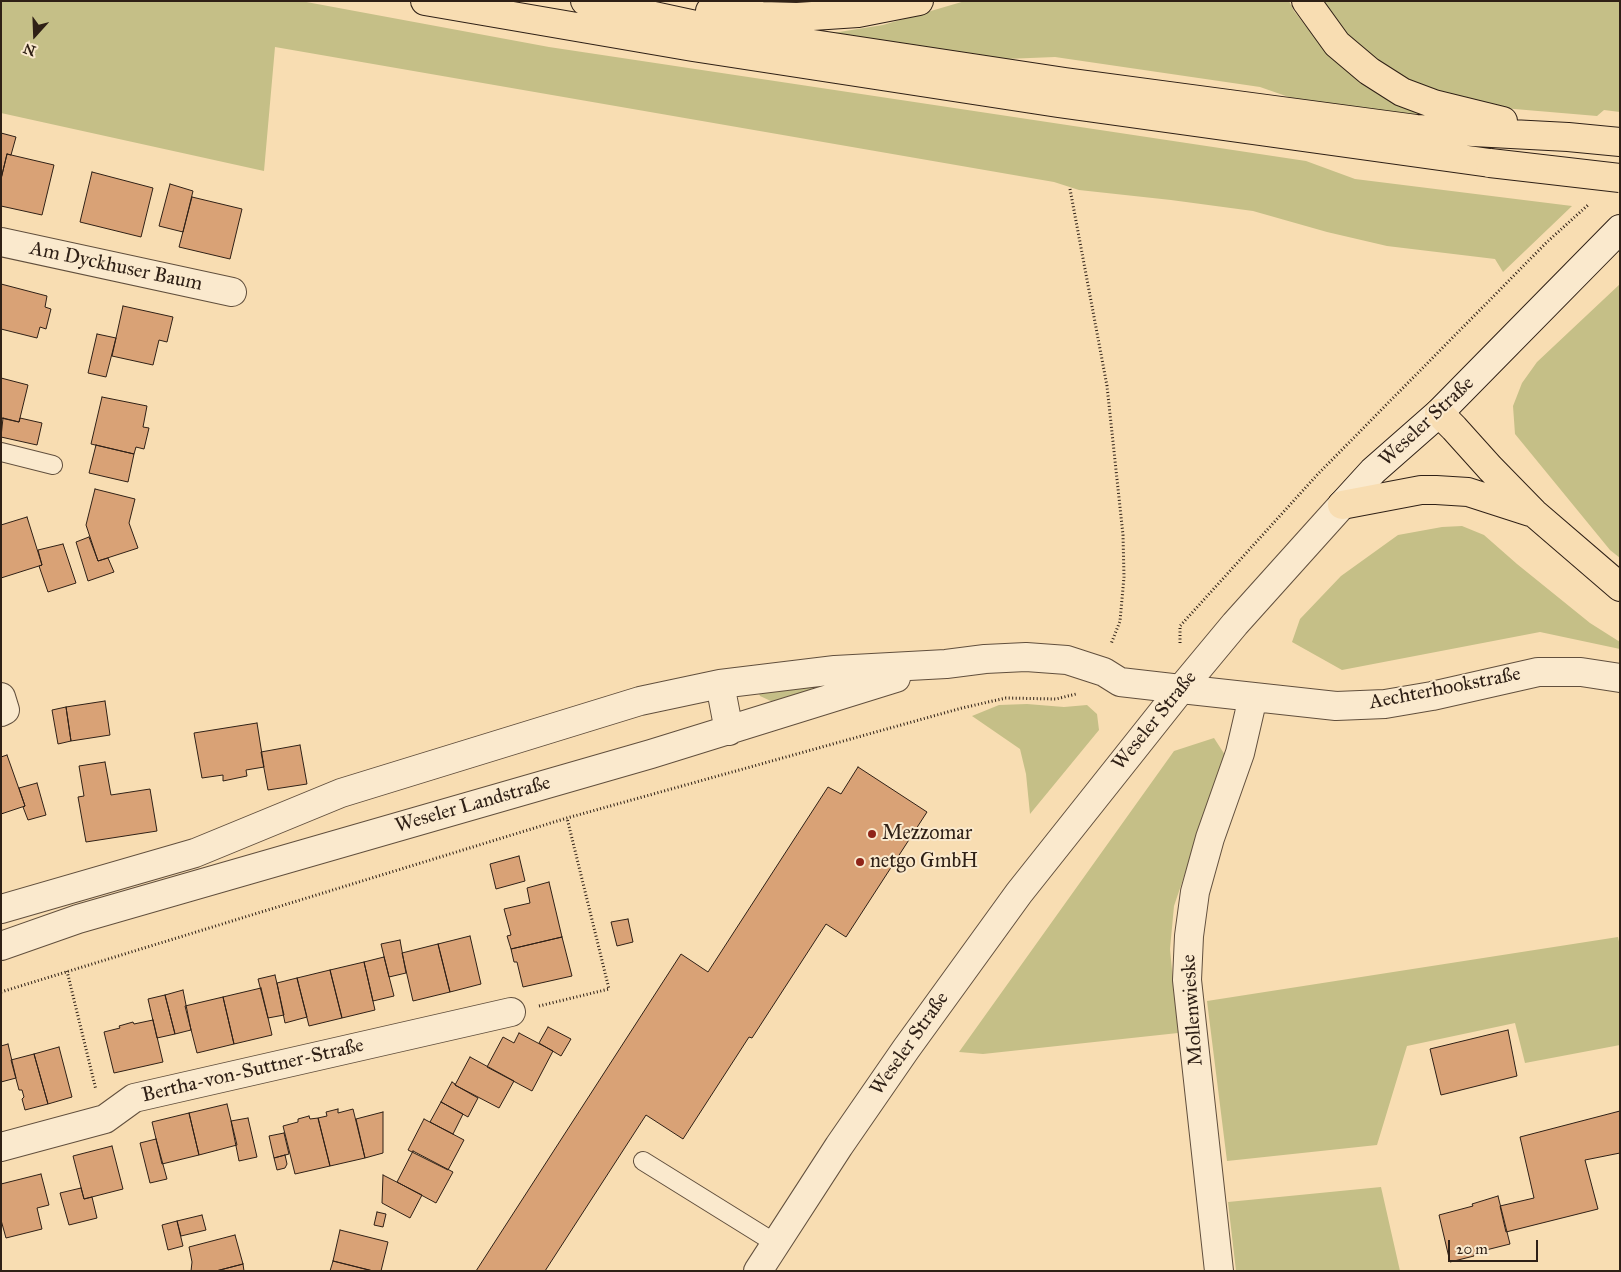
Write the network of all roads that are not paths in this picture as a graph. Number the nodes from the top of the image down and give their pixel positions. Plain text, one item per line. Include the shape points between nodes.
1 (425, 1) edge
2 (585, 1) edge
3 (631, 1) edge
4 (919, 1) edge
5 (1306, 1) edge
6 (1568, 137) junction
7 (1620, 142) edge
8 (1620, 178) edge
9 (1620, 229) edge
10 (1, 242) edge
11 (232, 292) dead end
12 (1440, 413) junction
13 (1, 452) edge
14 (53, 465) dead end
15 (1342, 505) junction
16 (1534, 513) junction
17 (1620, 587) edge
18 (946, 664) junction
19 (1620, 678) edge
20 (720, 684) junction
21 (1181, 688) junction
22 (1, 697) edge
23 (1253, 697) junction
24 (1, 712) edge
25 (729, 731) junction
26 (1, 909) edge
27 (1, 946) edge
28 (511, 1012) road end
29 (1, 1147) edge
30 (643, 1161) dead end
31 (775, 1243) junction
32 (758, 1271) edge
33 (1219, 1271) edge

1 - 8 highway, bridge via 713,50 1058,103 1490,164
2 - 6 highway via 714,29 1084,84 1416,129
3 - 4 highway via 797,17 858,13
5 - 6 highway via 1337,44 1369,71 1402,92 1434,104
6 - 7 highway
9 - 12 street, Weseler Straße
10 - 11 street, Am Dyckhuser Baum
12 - 15 street, Weseler Straße via 1373,471
12 - 16 highway
13 - 14 lane
15 - 16 highway via 1421,490 1452,490
15 - 21 street, Weseler Straße
16 - 17 highway
18 - 20 street, Weseler Landstraße via 835,670
18 - 21 street, Weseler Landstraße via 1026,657 1067,660 1098,670 1120,682
18 - 25 street, Weseler Landstraße
19 - 23 street, Aechterhookstraße via 1581,672 1538,672 1385,704 1336,706
20 - 25 street
20 - 26 street, Weseler Landstraße via 640,701 360,788 195,853
21 - 23 street, Aechterhookstraße
21 - 31 street, Weseler Straße via 1019,893 906,1049
22 - 24 street via 5,710
23 - 33 street, Mollenwieske via 1240,753 1195,892 1189,936 1187,980
25 - 27 street, Weseler Landstraße via 78,919
28 - 29 street, Bertha-von-Suttner-Straße via 134,1098 104,1119
30 - 31 lane
31 - 32 street, Weseler Straße

